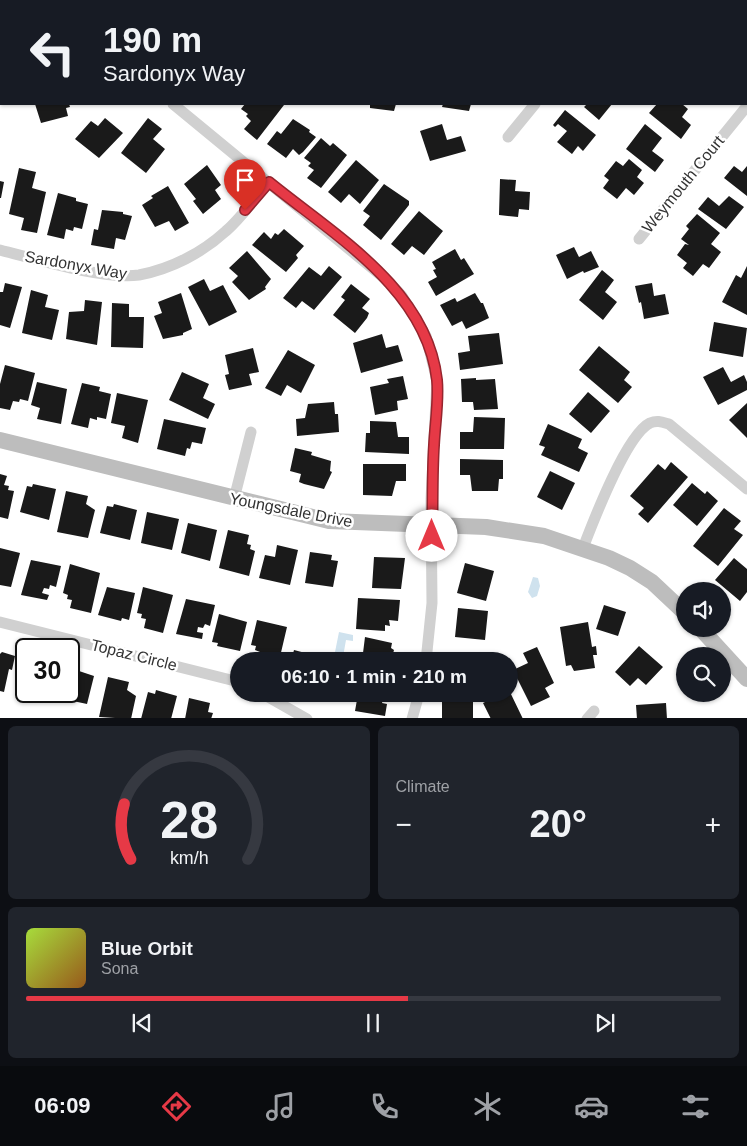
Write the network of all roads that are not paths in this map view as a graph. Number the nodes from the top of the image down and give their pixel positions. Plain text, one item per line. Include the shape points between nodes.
1 (174, 105) edge
2 (533, 105) edge
3 (747, 106) edge
4 (508, 137) dead end
5 (269, 182) junction
6 (639, 239) dead end
7 (0, 250) edge
8 (251, 432) dead end
9 (0, 440) edge
10 (747, 489) edge
11 (234, 499) junction
12 (432, 525) junction
13 (583, 548) junction
14 (676, 604) edge
15 (0, 622) edge
16 (708, 637) edge
17 (427, 652) edge
18 (747, 679) edge
19 (230, 680) edge
20 (278, 702) edge
21 (417, 702) edge
22 (307, 718) edge
23 (412, 718) edge

1 - 5 street
2 - 4 street
3 - 6 street, Weymouth Court
5 - 7 street, Sardonyx Way via 226,231 195,254 138,275 102,273
5 - 12 street via 389,282 402,296 426,336 437,381
8 - 11 street
9 - 11 street, Youngsdale Drive
10 - 13 street via 669,424 658,421 649,424 618,464
11 - 12 street, Youngsdale Drive via 329,521
12 - 13 street, Youngsdale Drive via 508,529
12 - 17 street via 432,603
13 - 14 street, Youngsdale Drive via 609,558 652,582
15 - 19 street, Topaz Circle
16 - 18 street
20 - 22 street
21 - 23 street

